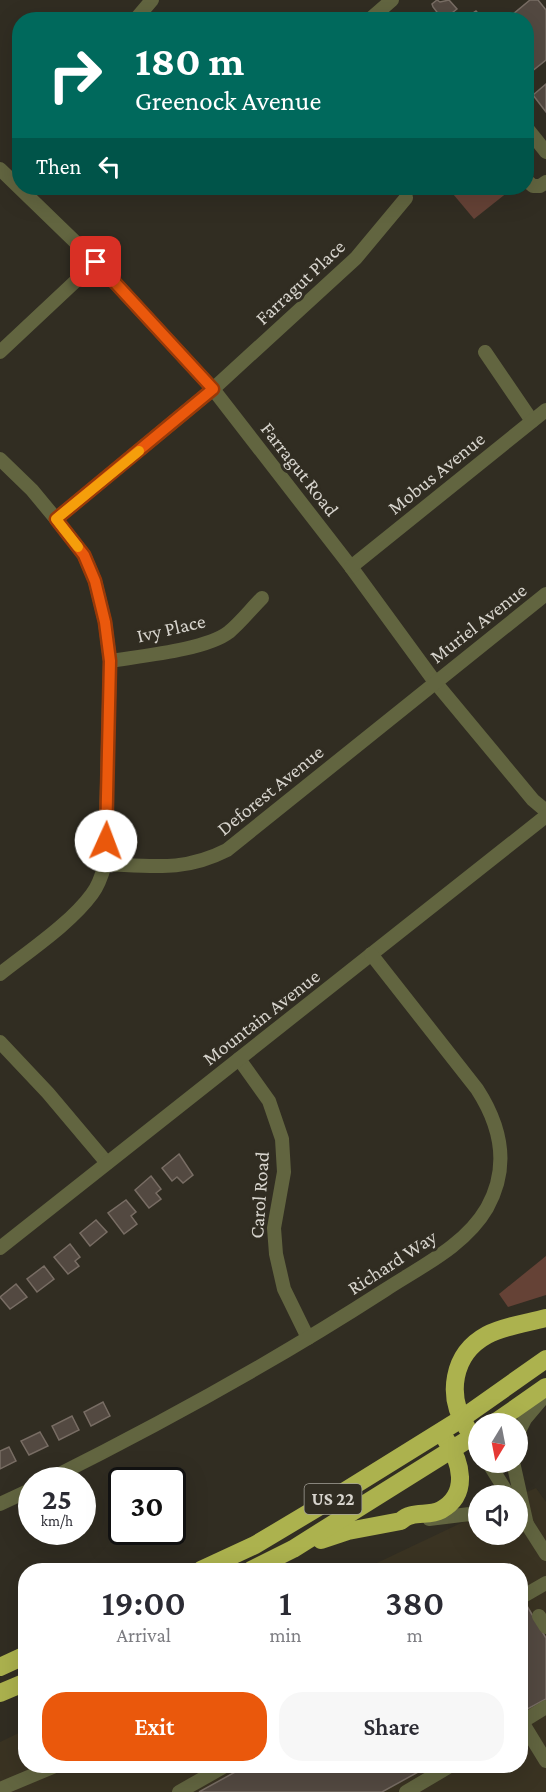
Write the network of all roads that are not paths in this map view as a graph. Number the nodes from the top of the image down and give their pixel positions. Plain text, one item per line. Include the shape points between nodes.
1 (152, 0) edge
2 (392, 0) edge
3 (142, 12) edge
4 (378, 12) edge
5 (534, 137) edge
6 (546, 152) edge
7 (34, 195) edge
8 (406, 198) dead end
9 (96, 262) junction
10 (0, 352) edge
11 (485, 352) dead end
12 (213, 389) junction
13 (546, 410) edge
14 (532, 421) junction
15 (0, 459) edge
16 (56, 519) junction
17 (351, 567) junction
18 (546, 594) edge
19 (261, 598) dead end
20 (110, 661) junction
21 (435, 682) junction
22 (546, 811) edge
23 (546, 816) edge
24 (105, 864) junction
25 (371, 954) junction
26 (0, 974) edge
27 (0, 1042) edge
28 (239, 1059) junction
29 (107, 1163) junction
30 (0, 1248) edge
31 (546, 1318) edge
32 (308, 1338) junction
33 (546, 1359) edge
34 (546, 1387) edge
35 (546, 1394) edge
36 (509, 1413) edge
37 (528, 1415) edge
38 (461, 1419) junction
39 (468, 1429) edge
40 (439, 1431) junction
41 (468, 1443) edge
42 (453, 1449) junction
43 (74, 1467) edge
44 (18, 1496) edge
45 (0, 1504) edge
46 (468, 1514) edge
47 (401, 1521) junction
48 (528, 1531) edge
49 (293, 1549) junction
50 (546, 1554) edge
51 (215, 1563) edge
52 (265, 1563) edge
53 (546, 1583) edge
54 (528, 1593) edge
55 (18, 1659) edge
56 (0, 1667) edge
57 (18, 1686) edge
58 (0, 1694) edge
59 (546, 1707) edge
60 (528, 1718) edge
61 (528, 1733) edge
62 (546, 1761) edge
63 (38, 1773) edge
64 (212, 1773) edge
65 (438, 1773) edge
66 (0, 1789) edge
67 (179, 1792) edge
68 (406, 1792) edge

1 - 3 street
2 - 4 street
5 - 6 street
7 - 9 street, Farragut Road
8 - 12 street, Farragut Place via 356,258
9 - 10 street
9 - 12 street, Farragut Road
11 - 14 street
12 - 16 street, Farragut Place
12 - 17 street, Farragut Road
13 - 14 street, Mobus Avenue
14 - 17 street, Mobus Avenue
15 - 16 street
16 - 20 street via 84,555 95,581
17 - 21 street, Farragut Road
18 - 21 street, Muriel Avenue
19 - 20 street, Ivy Place via 228,633 215,639
20 - 24 street
21 - 22 street, Farragut Road
21 - 24 street, Deforest Avenue via 227,850 184,865
23 - 25 street, Mountain Avenue
24 - 26 street via 101,880 78,911
25 - 28 street, Mountain Avenue
25 - 32 street, Richard Way via 489,1107 501,1147 500,1169 488,1207 466,1235
27 - 29 street
28 - 29 street, Mountain Avenue
28 - 32 street, Carol Road via 269,1101 279,1129 284,1172 274,1228 276,1254 284,1289
29 - 30 street, Mountain Avenue
31 - 38 highway via 489,1334 472,1345 461,1359 454,1382
32 - 43 street, Richard Way via 182,1412
33 - 38 highway, US 22
34 - 36 highway
35 - 37 street
38 - 39 highway
38 - 40 highway, US 22
40 - 42 highway
40 - 51 highway, US 22 via 263,1540
41 - 42 highway, US 22
42 - 47 highway via 460,1479 450,1502 440,1511 407,1515
42 - 49 highway, US 22
44 - 45 street
46 - 47 street
47 - 49 highway via 348,1531
48 - 50 street
49 - 52 highway, US 22
53 - 54 street
55 - 56 highway
57 - 58 highway
59 - 60 street
61 - 62 street
63 - 66 street
64 - 67 street
65 - 68 street

